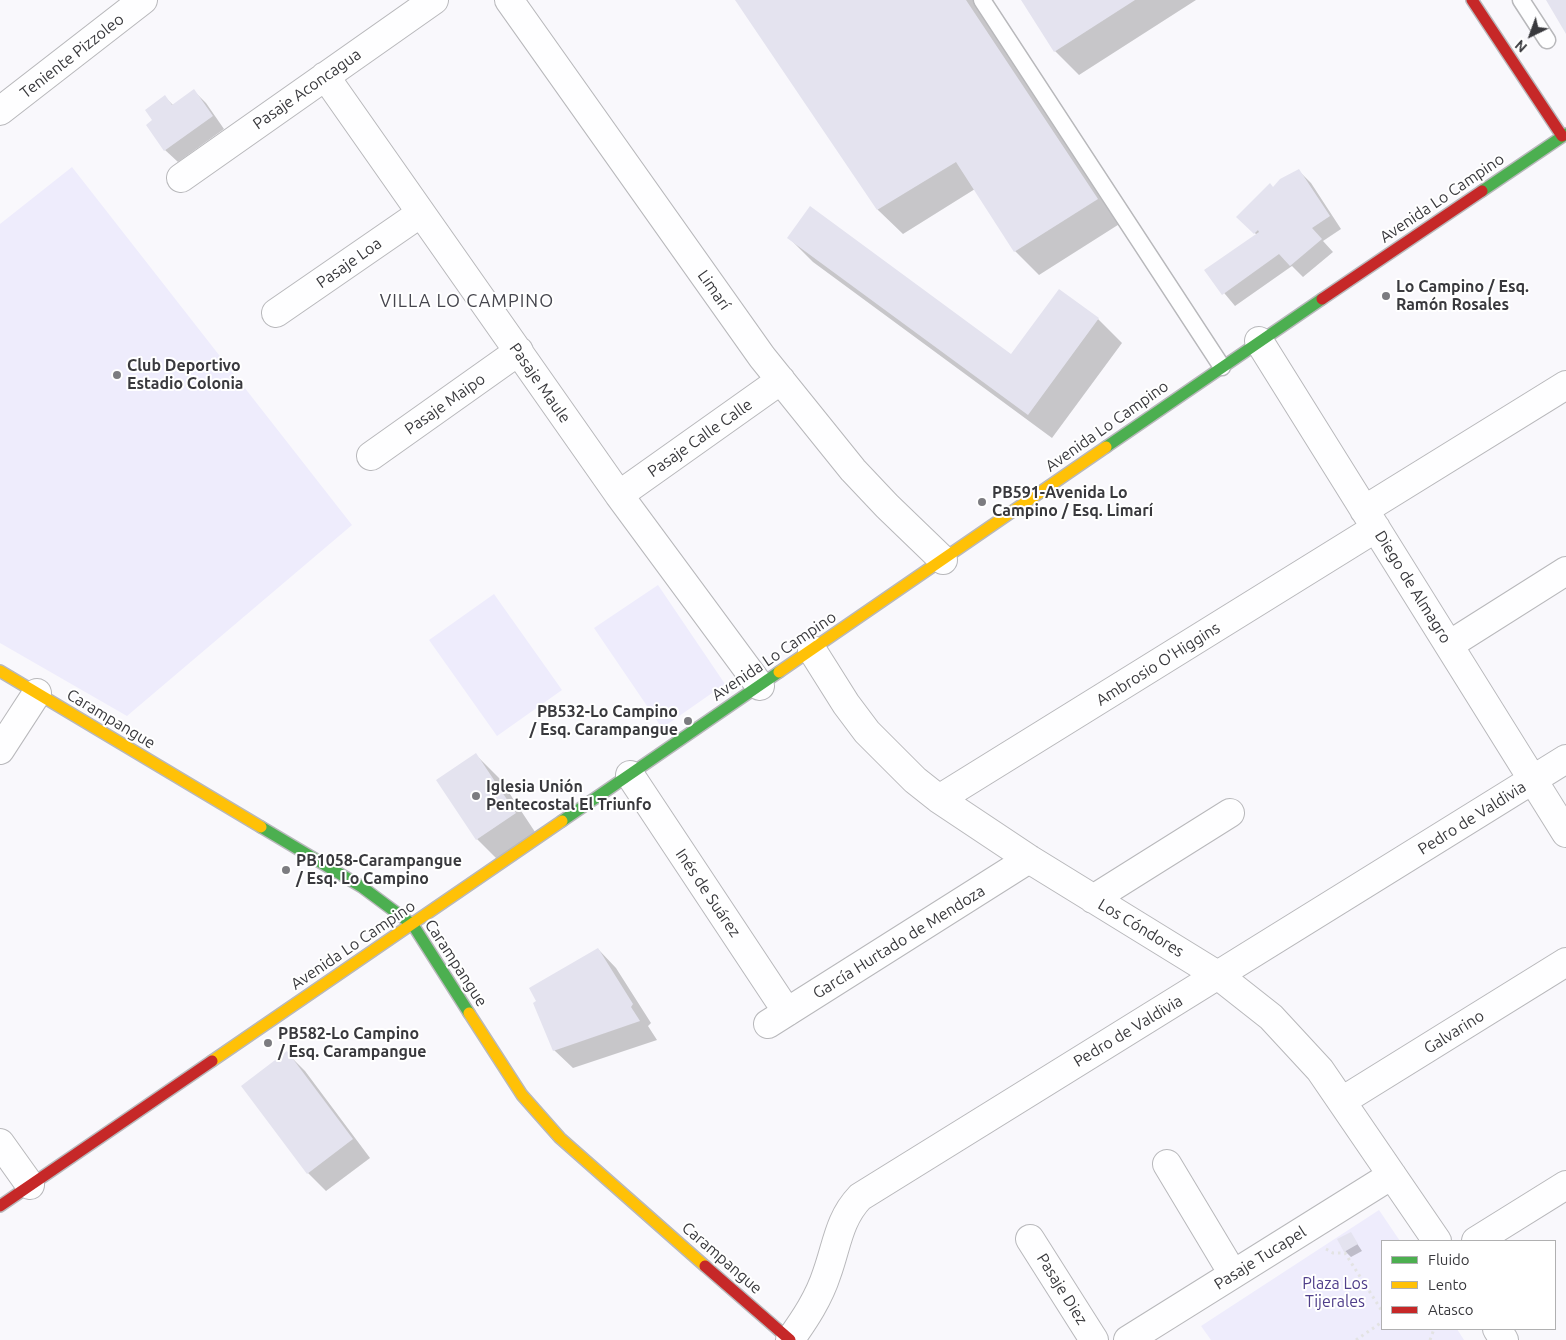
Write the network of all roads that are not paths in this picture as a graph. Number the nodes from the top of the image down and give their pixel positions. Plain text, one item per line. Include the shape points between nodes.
1 (143, 0) edge
2 (434, 0) edge
3 (509, 0) edge
4 (982, 0) edge
5 (1472, 0) edge
6 (1521, 0) edge
7 (1547, 40) dead end
8 (326, 76) junction
9 (3, 104) edge
10 (1564, 135) edge
11 (181, 178) dead end
12 (421, 212) junction
13 (276, 314) dead end
14 (1259, 341) junction
15 (518, 351) junction
16 (1222, 367) junction
17 (781, 380) junction
18 (1566, 385) edge
19 (371, 456) dead end
20 (619, 495) junction
21 (1370, 519) junction
22 (943, 560) junction
23 (1566, 571) edge
24 (1449, 645) junction
25 (812, 650) junction
26 (0, 671) edge
27 (760, 686) junction
28 (37, 693) junction
29 (0, 750) edge
30 (1566, 759) edge
31 (630, 774) junction
32 (1533, 780) junction
33 (940, 799) junction
34 (1230, 814) dead end
35 (1566, 833) edge
36 (1029, 859) junction
37 (1093, 898) junction
38 (412, 925) junction
39 (1566, 962) edge
40 (1219, 976) junction
41 (778, 1018) joint
42 (1342, 1101) junction
43 (0, 1143) edge
44 (1166, 1164) dead end
45 (1392, 1175) junction
46 (1566, 1185) edge
47 (30, 1186) junction
48 (0, 1206) edge
49 (1030, 1239) dead end
50 (1436, 1240) edge
51 (1478, 1240) edge
52 (1233, 1274) junction
53 (790, 1340) edge
54 (1094, 1340) edge
55 (1128, 1340) edge

1 - 9 street, Teniente Pizzoleo
2 - 8 street, Pasaje Aconcagua
3 - 17 street, Limarí
4 - 16 lane
5 - 10 main road
6 - 7 lane
8 - 11 street, Pasaje Aconcagua
8 - 12 street, Pasaje Maule
10 - 14 main road, Avenida Lo Campino
12 - 13 street, Pasaje Loa
12 - 15 street, Pasaje Maule
14 - 16 main road, Avenida Lo Campino
14 - 21 street, Diego de Almagro
15 - 19 street, Pasaje Maipo
15 - 20 street, Pasaje Maule
16 - 22 main road, Avenida Lo Campino
17 - 20 street, Pasaje Calle Calle
17 - 22 street, Limarí via 853,470
18 - 21 street, Ambrosio O'Higgins
20 - 27 street, Pasaje Maule
21 - 24 street, Diego de Almagro
21 - 33 street, Ambrosio O'Higgins
22 - 25 main road, Avenida Lo Campino
23 - 24 street
24 - 32 street, Diego de Almagro
25 - 27 main road, Avenida Lo Campino
25 - 33 street, Los Cóndores via 868,732 892,758
26 - 28 main road, Carampangue
27 - 31 main road, Avenida Lo Campino
28 - 29 street
28 - 38 main road, Carampangue via 388,904
30 - 32 street, Pedro de Valdivia
31 - 38 main road, Avenida Lo Campino
31 - 41 street, Inés de Suárez
32 - 35 street, Diego de Almagro
32 - 40 street, Pedro de Valdivia
33 - 36 street, Los Cóndores
34 - 37 street
36 - 37 street, Los Cóndores
36 - 41 street, García Hurtado de Mendoza
37 - 40 street, Los Cóndores
38 - 47 main road, Avenida Lo Campino
38 - 53 main road, Carampangue via 507,1073 539,1116
39 - 42 street, Galvarino
40 - 42 street, Los Cóndores via 1246,996 1294,1041
40 - 53 street, Pedro de Valdivia via 860,1197 844,1218 828,1272 814,1304
42 - 45 street, Los Cóndores
43 - 47 street
44 - 52 street
45 - 50 street, Los Cóndores
45 - 52 street, Pasaje Tucapel
46 - 51 street
47 - 48 main road, Avenida Lo Campino
49 - 54 street, Pasaje Diez
52 - 55 street, Pasaje Tucapel

